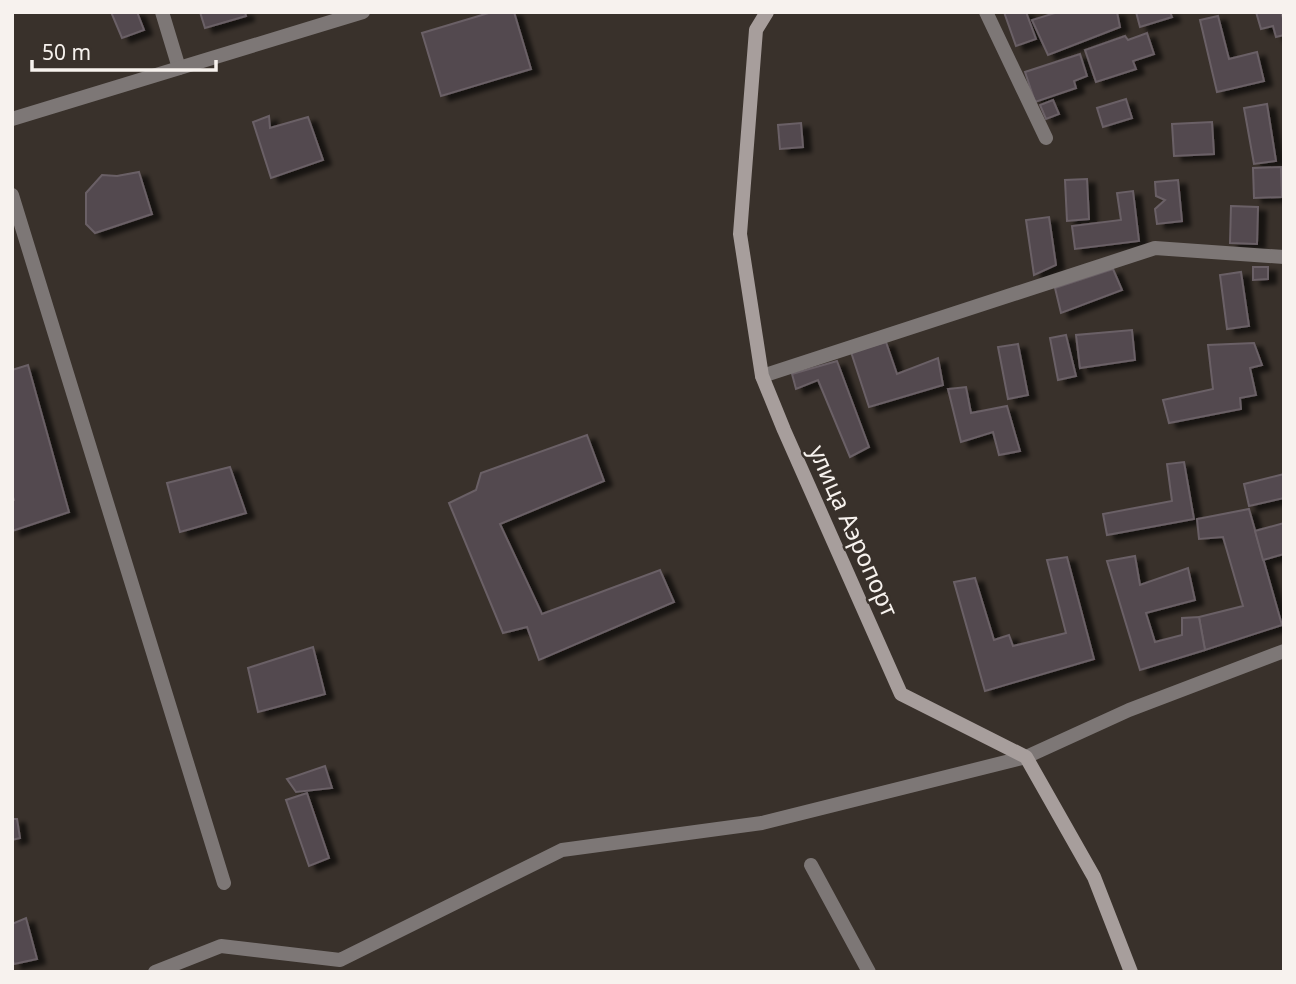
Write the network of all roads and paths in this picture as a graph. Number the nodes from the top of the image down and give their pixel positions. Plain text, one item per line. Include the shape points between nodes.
1 (162, 12) edge
2 (363, 12) edge
3 (766, 12) edge
4 (986, 12) edge
5 (179, 68) junction
6 (12, 119) edge
7 (1046, 138) dead end
8 (12, 195) edge
9 (1284, 257) edge
10 (762, 376) junction
11 (1284, 651) edge
12 (1026, 757) junction
13 (811, 864) dead end
14 (224, 883) dead end
15 (155, 972) edge
16 (869, 972) edge
17 (1131, 972) edge

1 - 5 street
2 - 5 street
3 - 10 main road, улица Аэропорт via 756,30 740,234
4 - 7 street
5 - 6 street
8 - 14 street
9 - 10 street via 1155,248
10 - 12 main road, улица Аэропорт via 901,694
11 - 12 street via 1129,710
12 - 15 street via 762,823 562,850 340,960 221,946
12 - 17 main road via 1094,877
13 - 16 street

